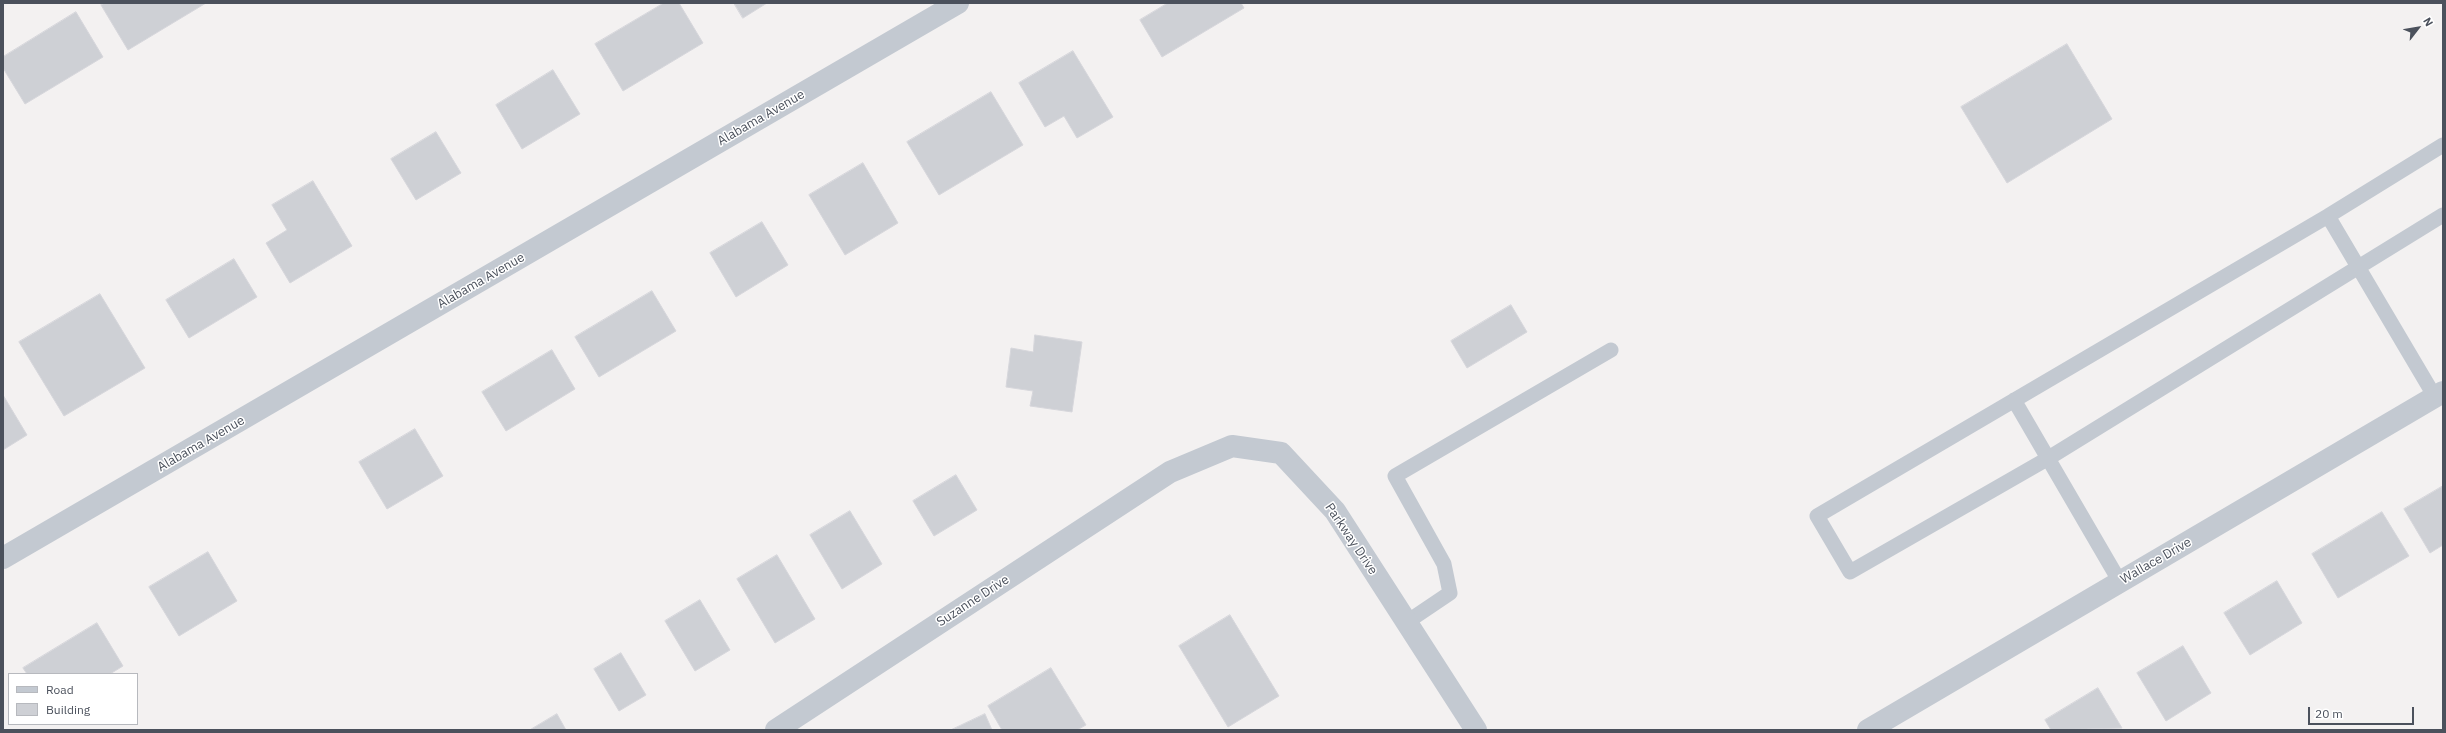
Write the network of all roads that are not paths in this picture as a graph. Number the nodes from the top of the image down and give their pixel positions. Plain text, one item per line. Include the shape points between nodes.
1 (958, 3) edge
2 (2443, 145) edge
3 (2443, 215) edge
4 (2328, 216) junction
5 (2358, 266) junction
6 (1611, 350) dead end
7 (2439, 394) edge
8 (2014, 400) junction
9 (2048, 459) junction
10 (1170, 472) joint
11 (3, 558) edge
12 (2120, 582) junction
13 (1407, 622) junction
14 (787, 727) edge
15 (1476, 730) edge
16 (1868, 730) edge

1 - 11 street, Alabama Avenue
2 - 4 lane
3 - 5 lane
4 - 5 lane
4 - 8 lane
5 - 7 lane
5 - 9 lane
6 - 13 lane via 1395,476 1444,564 1450,593
7 - 12 street, Wallace Drive
8 - 9 lane
8 - 9 lane via 1817,516 1850,572
9 - 12 lane
10 - 13 street, Parkway Drive via 1232,446 1281,453 1335,511
10 - 14 street, Suzanne Drive
12 - 16 street, Wallace Drive
13 - 15 street, Parkway Drive

